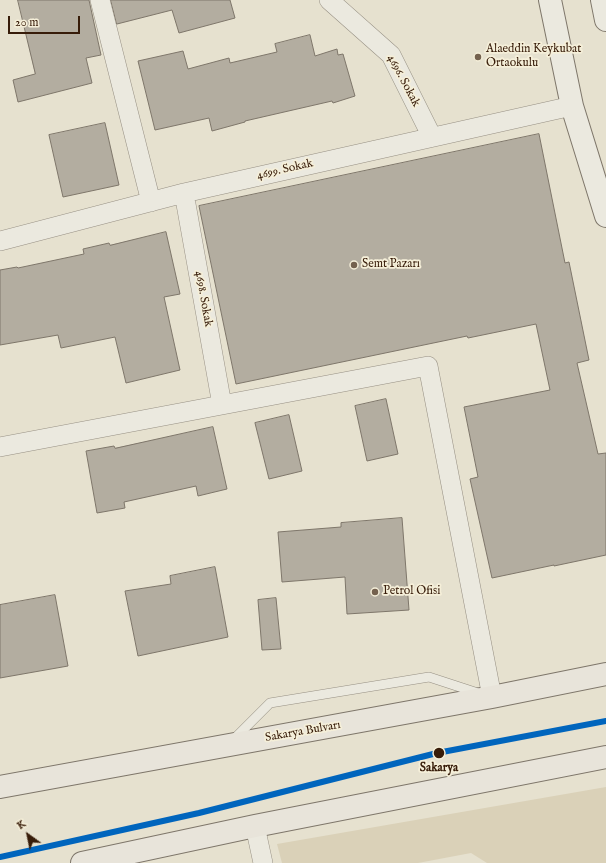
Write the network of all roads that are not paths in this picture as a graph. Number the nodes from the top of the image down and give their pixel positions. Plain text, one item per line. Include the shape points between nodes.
1 (100, 0) edge
2 (330, 0) edge
3 (550, 0) edge
4 (602, 0) edge
5 (606, 20) edge
6 (572, 106) junction
7 (432, 137) junction
8 (184, 193) junction
9 (151, 202) junction
10 (606, 216) edge
11 (0, 241) edge
12 (222, 405) junction
13 (0, 447) edge
14 (606, 674) edge
15 (492, 697) junction
16 (228, 745) junction
17 (606, 757) edge
18 (0, 787) edge
19 (255, 826) junction
20 (82, 863) edge
21 (263, 863) edge

1 - 9 street
2 - 7 street, 4696. Sokak via 391,55
3 - 6 street
4 - 5 street
6 - 7 street, 4699. Sokak
6 - 10 street
7 - 8 street, 4699. Sokak
8 - 9 street, 4699. Sokak
8 - 12 street, 4698. Sokak
9 - 11 street, 4699. Sokak
12 - 13 street
12 - 15 street via 428,366
14 - 15 main road, Sakarya Bulvarı
15 - 16 main road, Sakarya Bulvarı
15 - 16 lane via 429,677 270,703
16 - 18 main road, Sakarya Bulvarı
17 - 19 main road
19 - 20 main road
19 - 21 street

